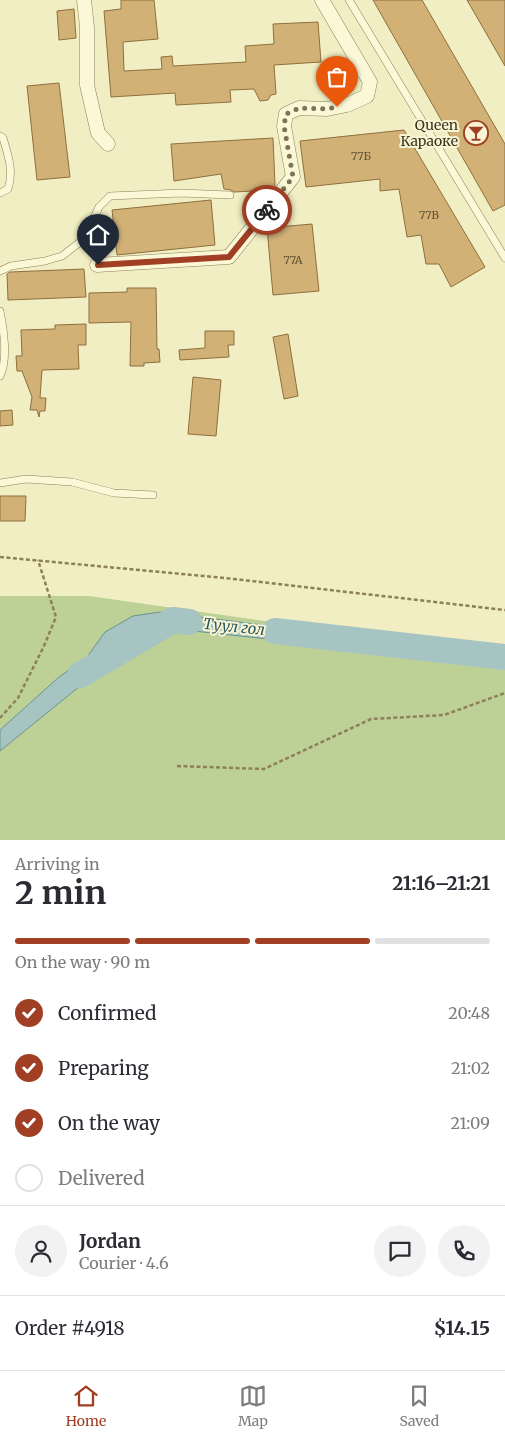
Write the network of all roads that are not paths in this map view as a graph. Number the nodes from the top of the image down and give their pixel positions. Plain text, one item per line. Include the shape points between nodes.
1 (84, 0) edge
2 (322, 0) edge
3 (349, 0) edge
4 (0, 136) edge
5 (108, 144) dead end
6 (0, 192) edge
7 (230, 195) dead end
8 (505, 258) edge
9 (98, 265) dead end
10 (0, 271) edge
11 (0, 311) edge
12 (0, 376) edge
13 (0, 483) edge
14 (154, 495) dead end

1 - 5 street via 88,84 98,133
2 - 9 street via 370,82 367,96 347,105 327,109 299,108 286,114 284,126 293,177 229,257
3 - 8 lane
4 - 6 lane via 11,165 8,189
7 - 10 lane via 182,192 110,196 99,208 84,239 62,256
11 - 12 lane via 4,368
13 - 14 lane via 26,479 72,482 114,493

